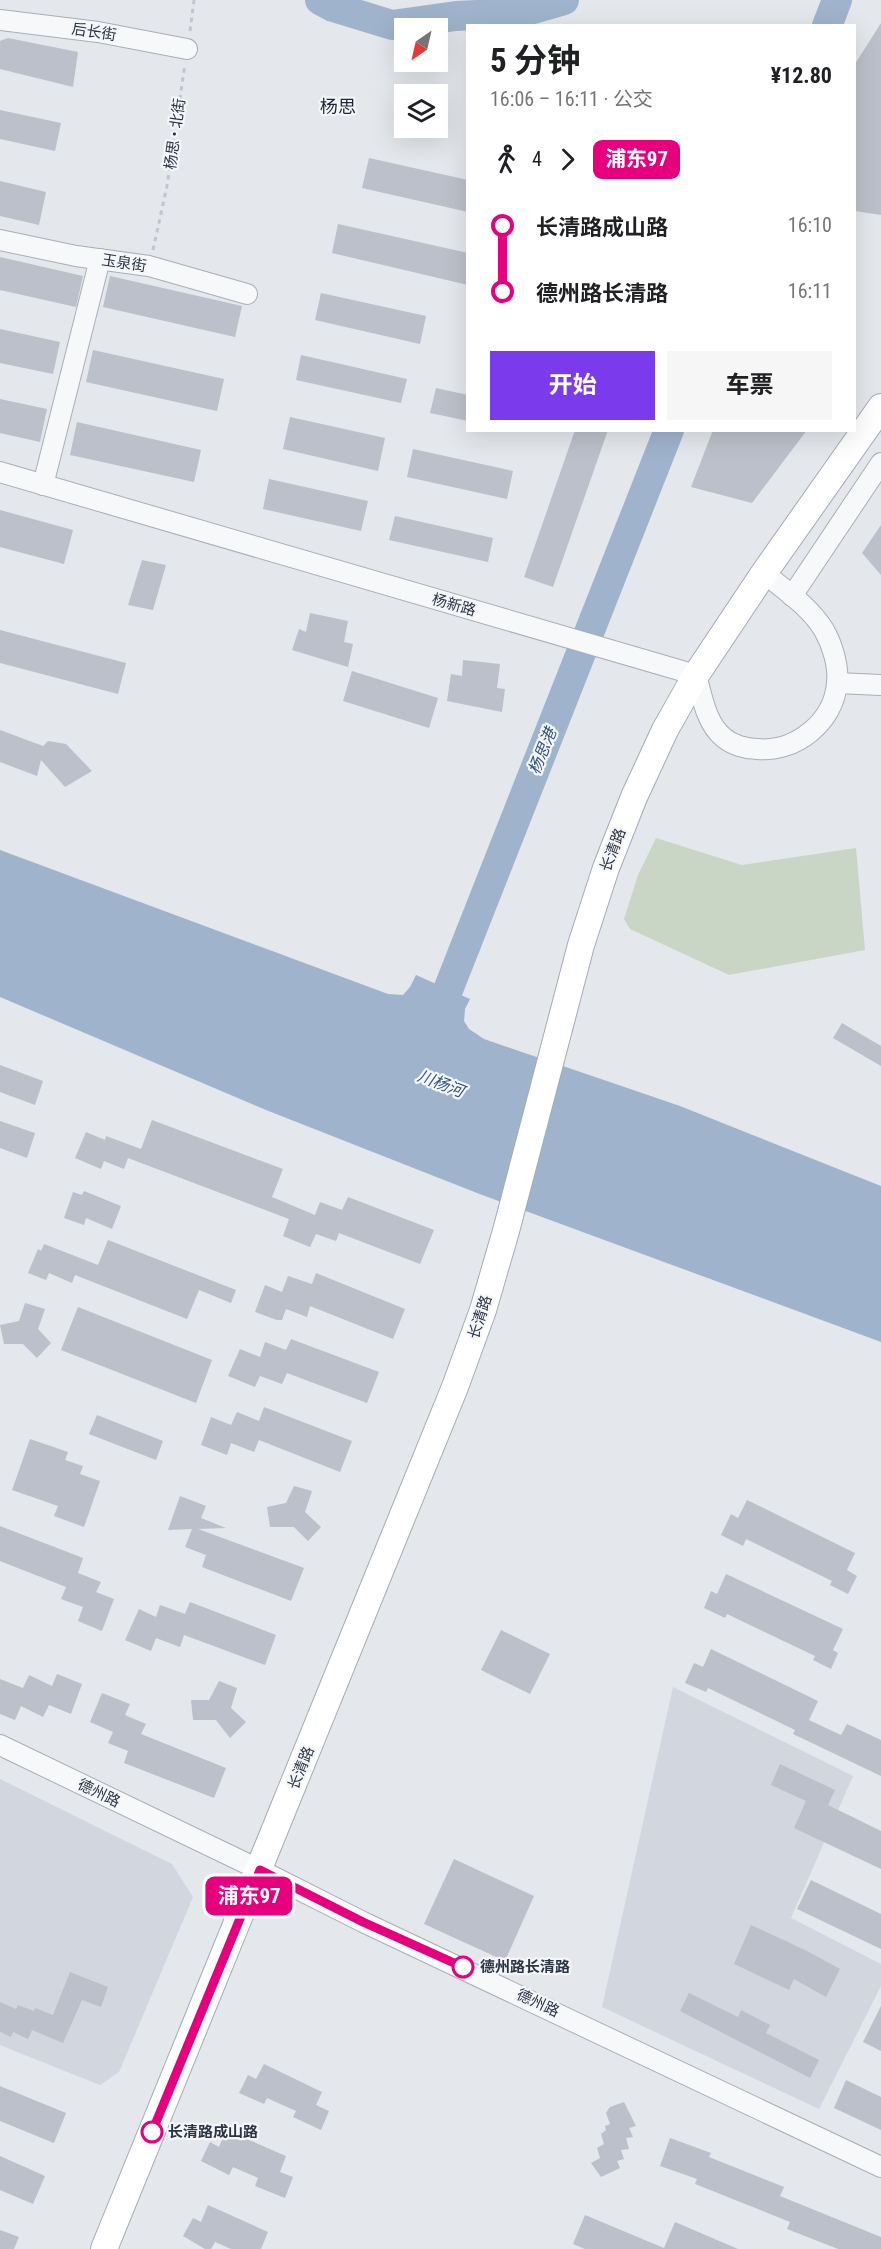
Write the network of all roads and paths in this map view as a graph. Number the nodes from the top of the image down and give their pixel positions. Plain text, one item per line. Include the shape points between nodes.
1 (194, 0) edge
2 (0, 20) edge
3 (187, 49) junction
4 (0, 240) edge
5 (100, 259) junction
6 (149, 266) junction
7 (247, 294) dead end
8 (881, 407) edge
9 (881, 412) edge
10 (881, 463) edge
11 (0, 472) edge
12 (43, 485) junction
13 (764, 573) junction
14 (792, 596) junction
15 (696, 675) junction
16 (837, 683) junction
17 (881, 685) edge
18 (0, 1745) edge
19 (260, 1870) junction
20 (881, 2166) edge
21 (104, 2249) edge

1 - 3 path, 杨思 • 北街
2 - 3 street, 后长街 via 98,32
3 - 6 path, 杨思 • 北街 via 167,186
4 - 5 street, 玉泉街
5 - 6 street, 玉泉街
5 - 12 street
6 - 7 street, 玉泉街
8 - 9 street
8 - 13 main road, 长清路
10 - 14 street
11 - 12 street, 杨新路
12 - 15 street, 杨新路
13 - 14 street
13 - 15 main road, 长清路
14 - 16 street via 824,630 834,653
15 - 16 street via 709,719 723,738 746,748 769,750 792,745 815,729 830,706
15 - 19 main road, 长清路 via 633,797 606,868 581,945 506,1231 456,1387
16 - 17 street
18 - 19 street, 德州路
19 - 20 street, 德州路
19 - 21 main road, 长清路

